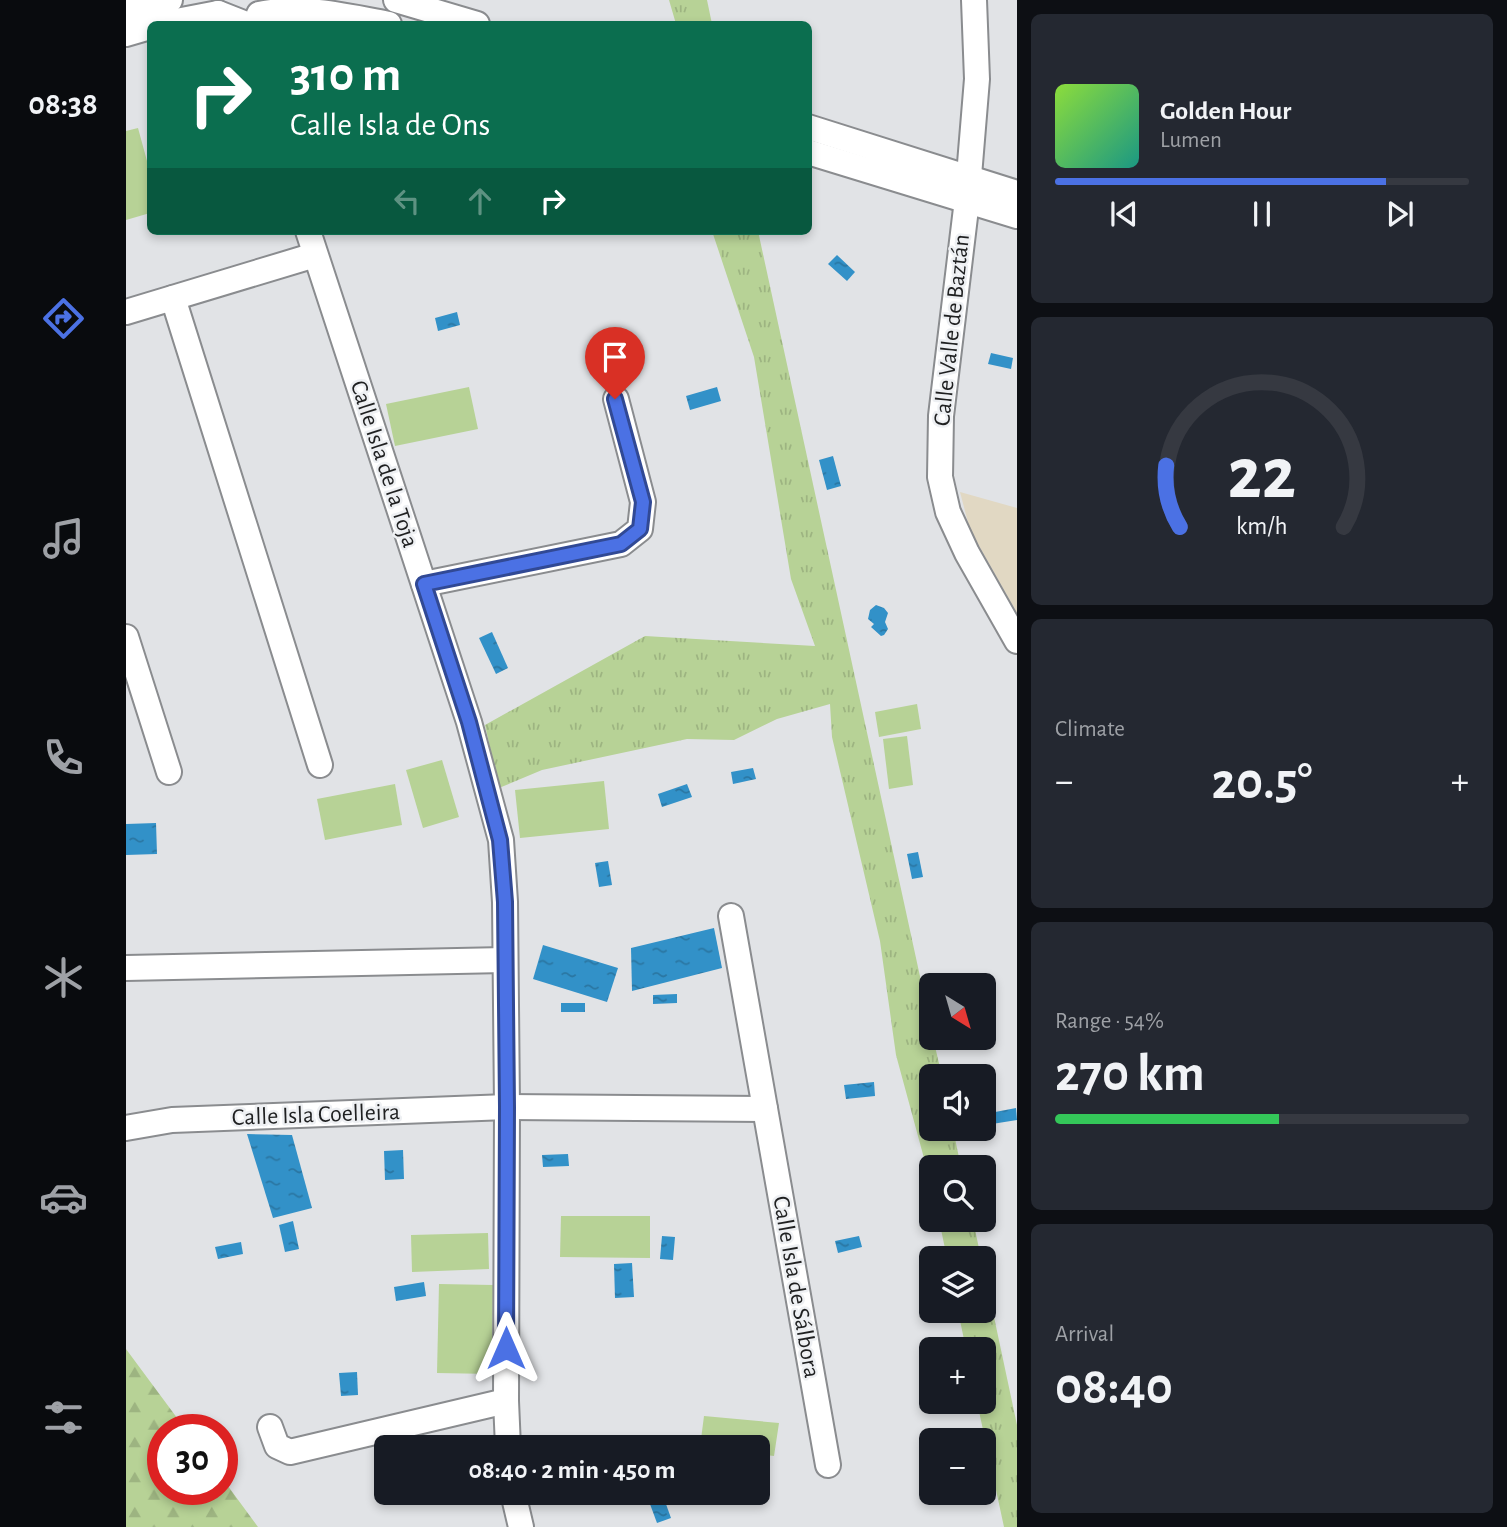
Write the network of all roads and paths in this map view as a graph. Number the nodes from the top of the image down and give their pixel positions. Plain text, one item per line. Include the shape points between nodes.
1 (170, 0) edge
2 (396, 0) edge
3 (974, 0) edge
4 (218, 7) edge
5 (126, 11) edge
6 (253, 16) edge
7 (171, 21) edge
8 (374, 21) edge
9 (467, 21) edge
10 (147, 28) edge
11 (126, 34) edge
12 (812, 129) edge
13 (812, 153) edge
14 (967, 189) junction
15 (1017, 193) edge
16 (1017, 216) edge
17 (309, 235) edge
18 (315, 255) junction
19 (173, 298) junction
20 (126, 312) edge
21 (615, 399) dead end
22 (424, 584) junction
23 (126, 637) edge
24 (1017, 641) edge
25 (320, 765) dead end
26 (169, 772) dead end
27 (731, 916) dead end
28 (505, 960) junction
29 (126, 968) edge
30 (507, 1107) junction
31 (765, 1109) junction
32 (126, 1128) edge
33 (506, 1401) junction
34 (270, 1427) dead end
35 (507, 1435) edge
36 (828, 1465) dead end
37 (516, 1505) edge
38 (521, 1527) edge

1 - 5 street
2 - 9 street
3 - 14 street, Calle Valle de Baztán via 976,79
4 - 6 street
4 - 7 street
6 - 8 street via 276,11 334,13
10 - 11 street
12 - 14 street
13 - 14 street
14 - 15 street
14 - 16 street
14 - 24 street, Calle Valle de Baztán via 941,416 940,477 948,512 967,553
17 - 18 street, Calle Isla de la Toja
18 - 19 street
18 - 22 street, Calle Isla de la Toja
19 - 20 street
19 - 25 street
21 - 22 street via 643,502 640,529 621,544
22 - 28 street, Calle Isla de la Toja via 469,722 500,840
23 - 26 street
27 - 31 street, Calle Isla de Sálbora
28 - 29 street
28 - 30 street, Calle Isla de la Toja
30 - 31 street
30 - 32 street, Calle Isla Coelleira via 172,1120
30 - 33 street, Calle Isla de la Toja
31 - 36 street, Calle Isla de Sálbora
33 - 34 street via 290,1452 277,1446
33 - 35 street, Calle Isla de la Toja
37 - 38 street

